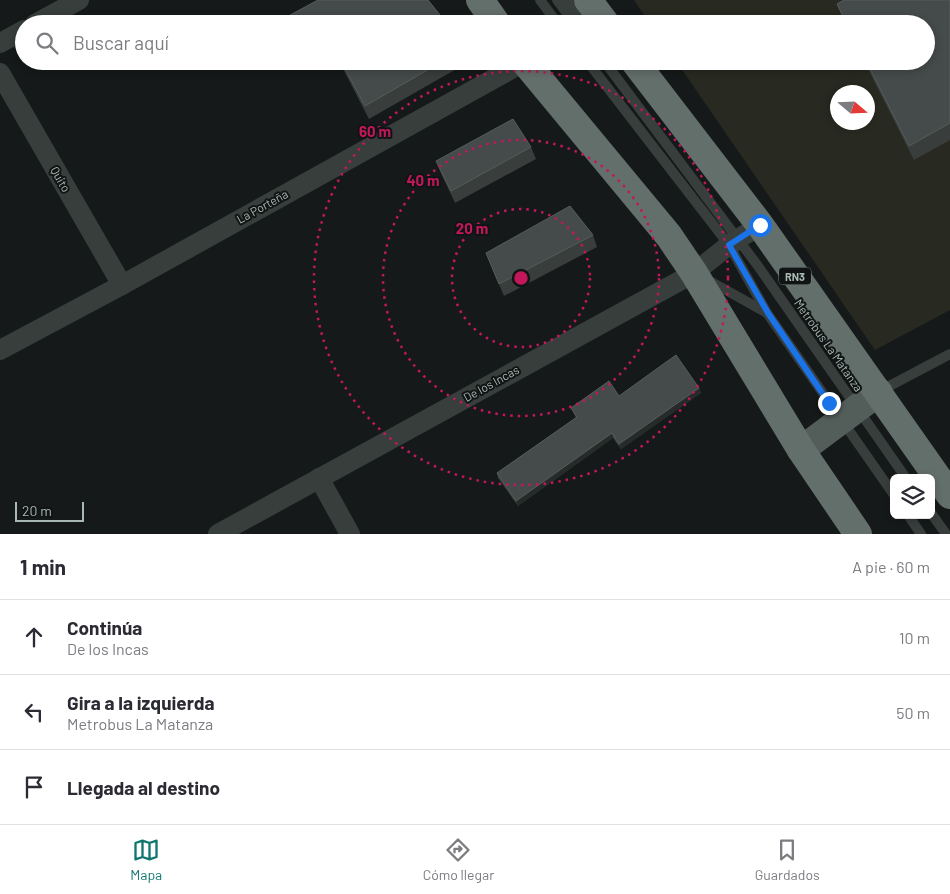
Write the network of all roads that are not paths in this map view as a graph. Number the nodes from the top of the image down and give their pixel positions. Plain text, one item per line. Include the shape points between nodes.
1 (79, 0) edge
2 (480, 0) edge
3 (540, 0) edge
4 (557, 0) edge
5 (562, 0) edge
6 (568, 0) edge
7 (588, 0) edge
8 (52, 15) edge
9 (491, 15) edge
10 (551, 15) edge
11 (570, 15) edge
12 (572, 15) edge
13 (574, 15) edge
14 (599, 15) edge
15 (15, 35) edge
16 (0, 43) edge
17 (508, 70) edge
18 (531, 70) edge
19 (594, 70) edge
20 (610, 70) edge
21 (641, 70) edge
22 (0, 74) edge
23 (760, 225) junction
24 (733, 242) junction
25 (694, 273) junction
26 (122, 285) junction
27 (768, 313) junction
28 (0, 350) edge
29 (950, 354) edge
30 (860, 407) junction
31 (801, 450) junction
32 (903, 474) edge
33 (319, 478) junction
34 (890, 485) edge
35 (950, 495) edge
36 (911, 519) edge
37 (935, 519) edge
38 (218, 534) edge
39 (350, 534) edge
40 (858, 534) edge
41 (921, 534) edge
42 (946, 534) edge

1 - 8 street
2 - 9 highway
3 - 10 lane
4 - 11 lane
5 - 12 lane
6 - 13 lane
7 - 14 highway
15 - 16 street
17 - 26 street, La Porteña
18 - 25 highway via 669,236
19 - 24 lane, Metrobus La Matanza
20 - 24 lane, Metrobus La Matanza
21 - 23 highway, RN3
22 - 26 street, Quito
23 - 24 street, De los Incas
23 - 30 highway, RN3
24 - 25 street, De los Incas
24 - 27 lane, Metrobus La Matanza
24 - 30 lane, Metrobus La Matanza
25 - 27 lane, Metrobus La Matanza
25 - 31 highway
25 - 33 street, De los Incas
26 - 28 street, La Porteña
27 - 30 lane, Metrobus La Matanza
29 - 30 lane
30 - 31 main road
30 - 32 lane, Metrobus La Matanza
30 - 34 lane, Metrobus La Matanza
30 - 35 highway, RN3
31 - 40 highway
33 - 38 street, De los Incas
33 - 39 street
36 - 41 lane
37 - 42 lane

